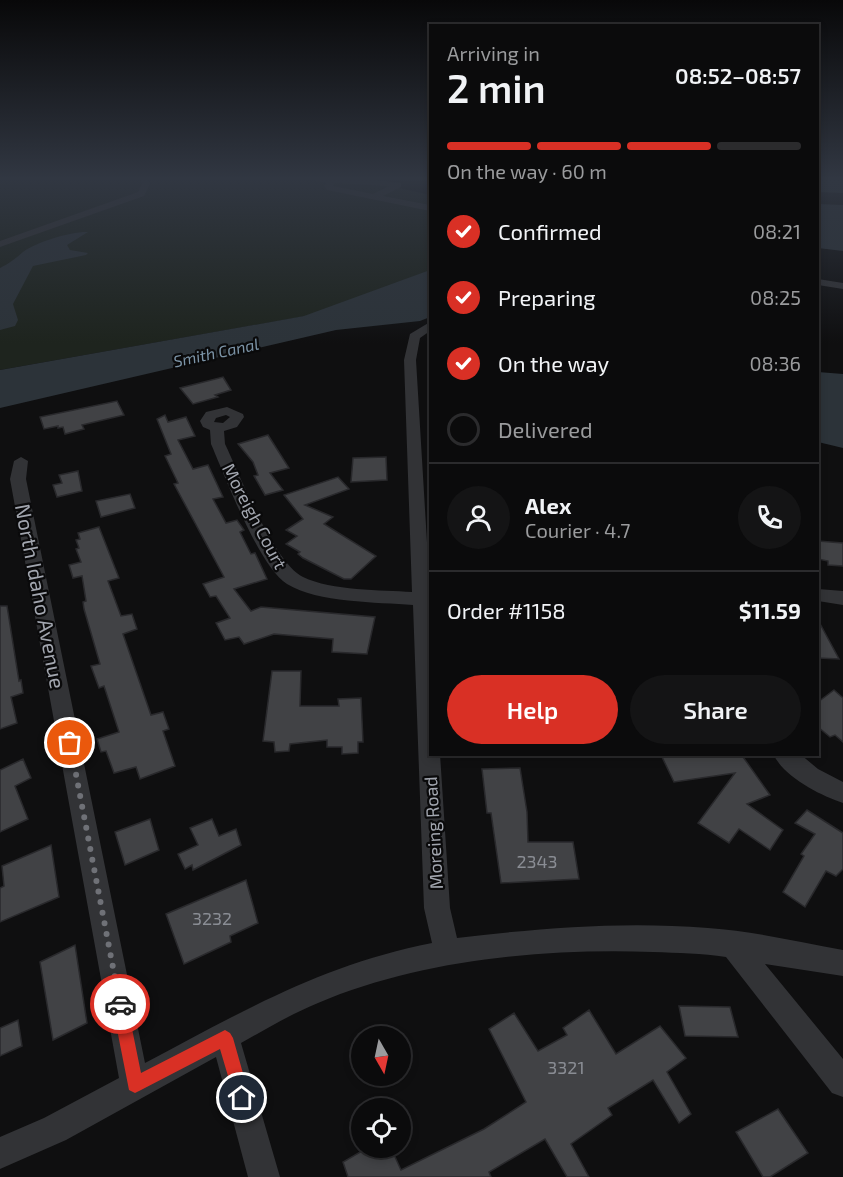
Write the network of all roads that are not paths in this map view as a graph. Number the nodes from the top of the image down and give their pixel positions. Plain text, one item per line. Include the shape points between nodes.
1 (31, 233) edge
2 (0, 244) edge
3 (819, 282) edge
4 (843, 286) edge
5 (429, 327) edge
6 (217, 427) dead end
7 (21, 461) dead end
8 (819, 595) edge
9 (843, 598) edge
10 (422, 599) junction
11 (429, 743) edge
12 (430, 756) edge
13 (786, 756) edge
14 (843, 793) edge
15 (734, 946) junction
16 (447, 953) junction
17 (843, 963) edge
18 (225, 1038) junction
19 (843, 1082) edge
20 (135, 1084) junction
21 (0, 1153) edge
22 (264, 1177) edge

1 - 2 street
3 - 4 street
5 - 10 street, Moreing Road via 414,337 410,360
6 - 10 street, Moreigh Court via 218,444 275,560 291,580 320,588
7 - 20 street, North Idaho Avenue via 18,479
8 - 9 street
10 - 11 street, Moreing Road
12 - 16 street, Moreing Road via 437,908
13 - 14 street via 810,776
15 - 16 street via 660,937 603,937
15 - 17 street
15 - 19 street
16 - 18 street via 393,964 315,990
18 - 20 street
18 - 22 street
20 - 21 street via 55,1129

